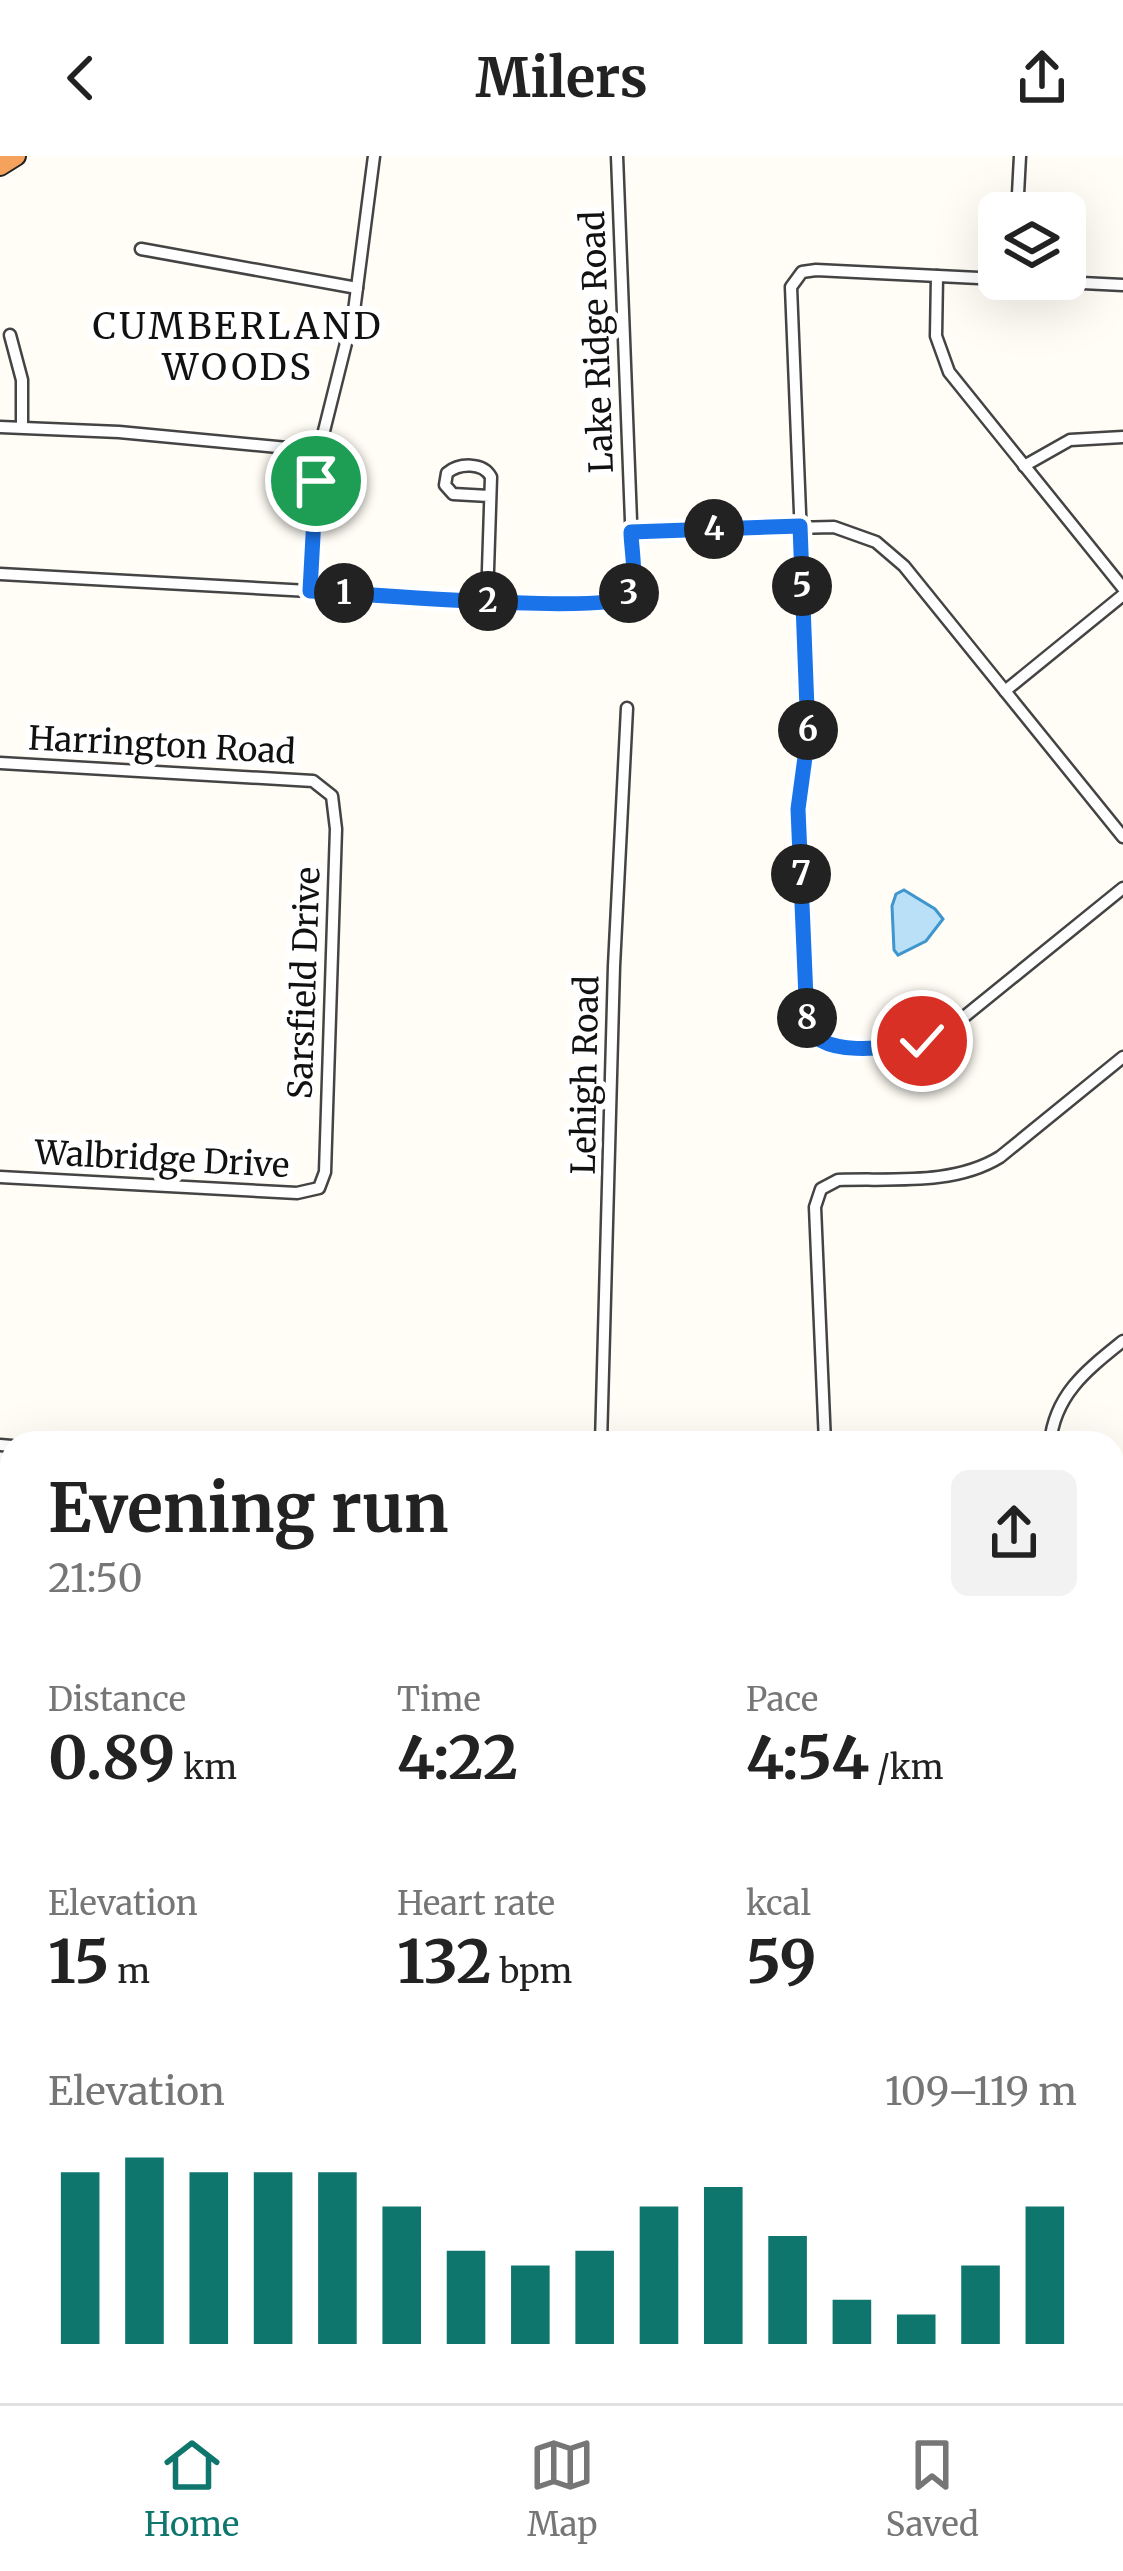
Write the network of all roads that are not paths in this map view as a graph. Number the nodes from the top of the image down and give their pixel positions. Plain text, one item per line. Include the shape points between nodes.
1 (16, 156) edge
2 (374, 156) edge
3 (617, 156) edge
4 (1020, 156) edge
5 (0, 166) edge
6 (1018, 192) edge
7 (141, 249) dead end
8 (937, 276) junction
9 (978, 278) edge
10 (1086, 283) edge
11 (1123, 285) edge
12 (357, 288) junction
13 (10, 335) dead end
14 (0, 427) edge
15 (22, 427) junction
16 (1123, 437) edge
17 (319, 451) junction
18 (1024, 466) junction
19 (489, 496) junction
20 (800, 526) junction
21 (631, 532) junction
22 (0, 574) edge
23 (310, 591) junction
24 (1123, 592) edge
25 (487, 601) junction
26 (1005, 691) junction
27 (627, 708) dead end
28 (0, 764) edge
29 (321, 784) joint
30 (1123, 837) edge
31 (1123, 888) edge
32 (1123, 1058) edge
33 (0, 1177) edge
34 (320, 1188) joint
35 (1122, 1343) edge
36 (601, 1431) edge
37 (824, 1431) edge
38 (1052, 1431) edge

1 - 5 highway
2 - 12 street
3 - 21 street, Lake Ridge Road
4 - 6 street
7 - 12 street
8 - 9 street
8 - 18 street via 935,326 944,362
8 - 20 street via 816,270 794,280
10 - 11 street
12 - 17 street
13 - 15 street via 22,380
14 - 15 street
15 - 17 street
16 - 18 street via 1070,440
17 - 23 street
18 - 24 street
19 - 19 street via 485,468 447,473 453,494
19 - 25 street
20 - 21 street
20 - 26 street via 849,530 886,548
20 - 31 street via 808,735 798,809 812,1036 838,1047 935,1036
21 - 25 street, Lake Ridge Road via 632,584 616,602
22 - 23 street
23 - 25 street
24 - 26 street
26 - 30 street
27 - 36 street, Lehigh Road
28 - 29 street, Harrington Road
29 - 34 street, Sarsfield Drive via 332,796 336,829
32 - 37 street via 979,1169 838,1180 821,1189 815,1207
33 - 34 street, Walbridge Drive
35 - 38 street via 1068,1390

